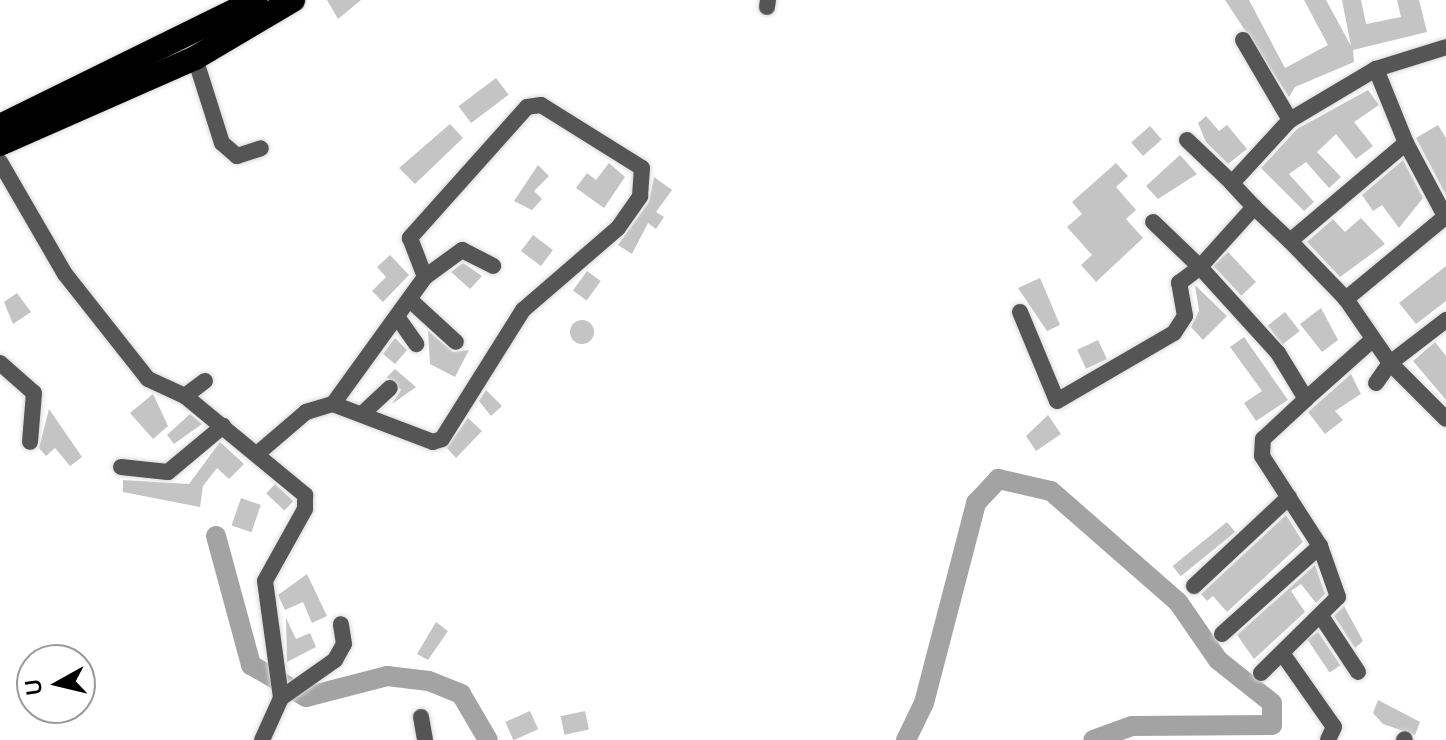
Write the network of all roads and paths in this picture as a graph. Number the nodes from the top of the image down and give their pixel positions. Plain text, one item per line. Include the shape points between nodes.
1 (256, 0) edge
2 (293, 0) edge
3 (1243, 40) dead end
4 (1446, 47) edge
5 (195, 58) junction
6 (1376, 69) junction
7 (1290, 120) junction
8 (0, 126) edge
9 (1187, 140) dead end
10 (1406, 143) junction
11 (0, 144) edge
12 (261, 148) dead end
13 (0, 162) edge
14 (1232, 183) junction
15 (1254, 207) junction
16 (1446, 218) edge
17 (1153, 222) dead end
18 (1290, 241) junction
19 (493, 266) dead end
20 (1200, 267) junction
21 (425, 277) junction
22 (1346, 299) junction
23 (410, 300) junction
24 (1020, 312) dead end
25 (398, 318) junction
26 (1446, 320) edge
27 (1371, 341) junction
28 (456, 342) dead end
29 (416, 344) dead end
30 (0, 363) edge
31 (1390, 363) junction
32 (205, 381) dead end
33 (1376, 383) dead end
34 (390, 388) dead end
35 (185, 396) junction
36 (1306, 399) junction
37 (333, 404) junction
38 (362, 414) junction
39 (1446, 419) edge
40 (223, 426) junction
41 (30, 442) dead end
42 (257, 454) junction
43 (121, 467) dead end
44 (1289, 497) junction
45 (1320, 546) junction
46 (1194, 586) dead end
47 (1321, 616) junction
48 (341, 624) dead end
49 (1222, 634) dead end
50 (1282, 653) junction
51 (1358, 672) dead end
52 (1261, 673) dead end
53 (284, 693) junction
54 (421, 717) dead end
55 (262, 740) edge
56 (425, 740) edge
57 (1328, 740) edge

1 - 8 highway
2 - 5 highway
3 - 7 street
4 - 6 street
5 - 11 highway
5 - 12 street via 222,143 237,156
6 - 7 street
6 - 10 street
7 - 14 street
9 - 14 street
10 - 16 street
10 - 18 street
13 - 35 street via 37,231 108,332 154,385
14 - 15 street
15 - 18 street
15 - 20 street
16 - 22 street
17 - 20 street
18 - 22 street
19 - 21 street via 462,250
20 - 24 street via 1179,283 1180,327 1062,402 1047,386
20 - 36 street via 1262,333
21 - 23 street
21 - 38 street via 410,238 531,104 642,168 640,196 618,228 523,310 442,439 433,442
22 - 27 street
23 - 25 street
23 - 28 street
25 - 29 street
25 - 37 street
26 - 31 street
27 - 31 street
27 - 36 street
30 - 41 street via 34,393
31 - 33 street
31 - 39 street
32 - 35 street
34 - 38 street
35 - 40 street
36 - 44 street via 1261,446
37 - 38 street
37 - 42 street via 306,412
40 - 42 street
40 - 43 street via 168,472
42 - 53 street via 301,489 306,502 265,581
44 - 45 street
44 - 46 street
45 - 47 street via 1339,588
45 - 49 street
47 - 50 street
47 - 51 street
48 - 53 street via 344,644 314,679
50 - 52 street
50 - 57 street via 1334,727
53 - 55 street
54 - 56 street

